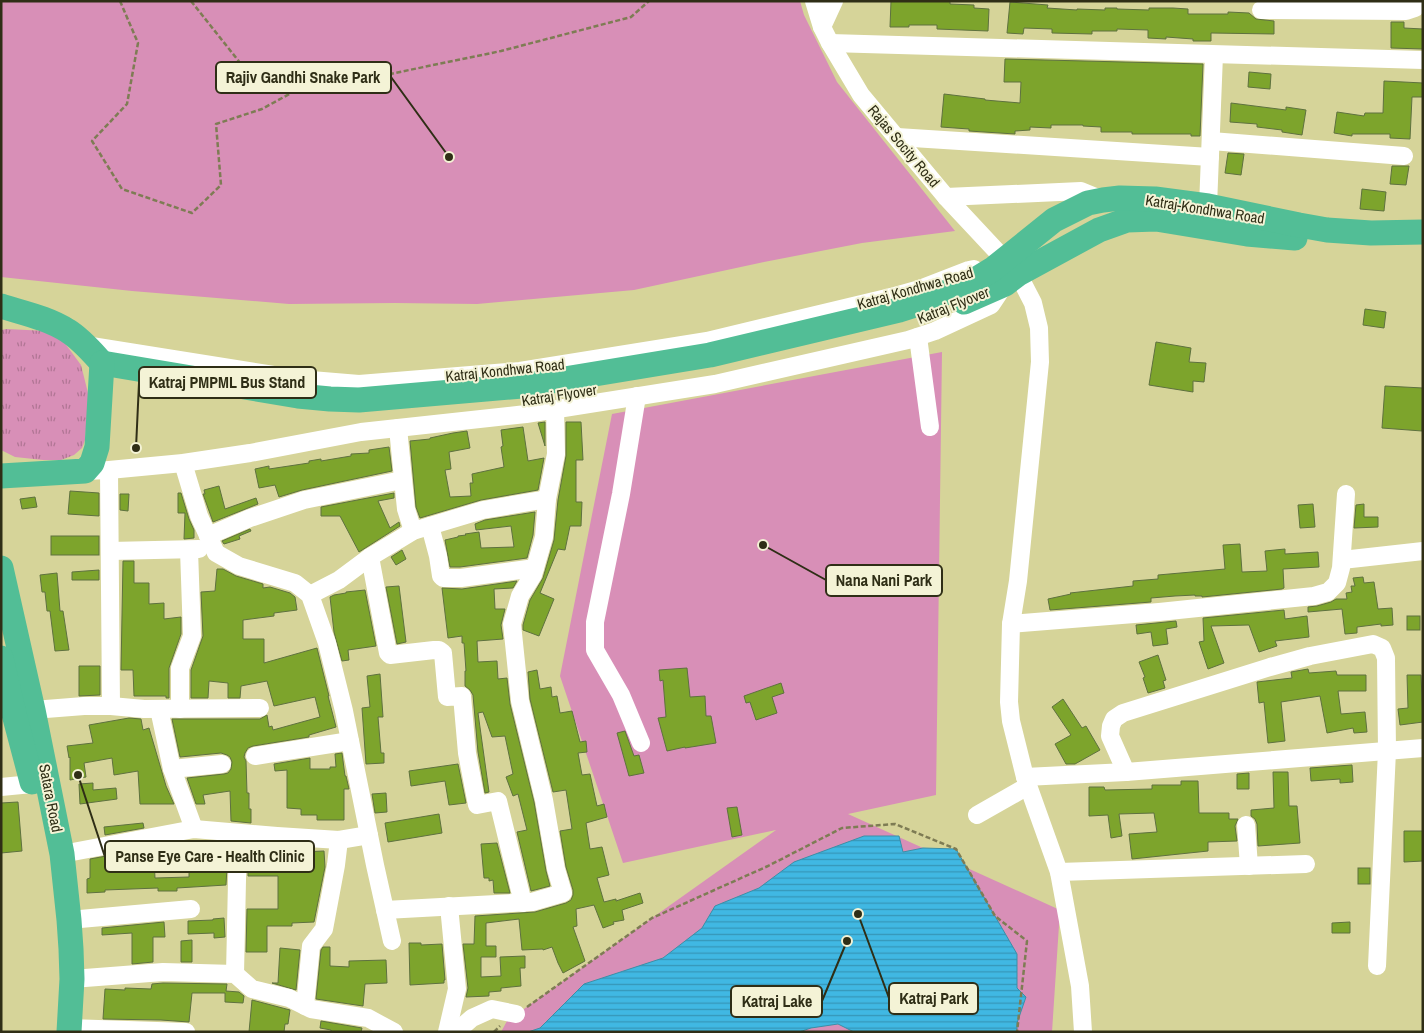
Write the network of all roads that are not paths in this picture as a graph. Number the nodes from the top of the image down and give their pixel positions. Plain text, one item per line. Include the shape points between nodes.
1 (814, 1) edge
2 (834, 1) edge
3 (1418, 1) edge
4 (1260, 10) dead end
5 (822, 27) junction
6 (830, 43) junction
7 (1214, 55) junction
8 (1423, 60) edge
9 (897, 138) junction
10 (1210, 149) junction
11 (1404, 156) dead end
12 (946, 197) junction
13 (1103, 200) junction
14 (1208, 206) junction
15 (1423, 232) edge
16 (1423, 247) edge
17 (996, 277) junction
18 (1, 306) edge
19 (918, 337) junction
20 (85, 345) junction
21 (102, 370) junction
22 (638, 396) junction
23 (555, 409) junction
24 (930, 427) dead end
25 (398, 428) junction
26 (183, 463) junction
27 (109, 470) junction
28 (85, 471) junction
29 (1, 476) edge
30 (402, 480) junction
31 (1346, 494) dead end
32 (547, 499) junction
33 (430, 526) junction
34 (413, 531) junction
35 (211, 542) junction
36 (189, 550) junction
37 (110, 551) junction
38 (1423, 551) edge
39 (370, 557) junction
40 (1342, 560) junction
41 (1, 568) edge
42 (535, 568) junction
43 (310, 595) junction
44 (1011, 624) junction
45 (1, 658) edge
46 (111, 706) junction
47 (260, 708) dead end
48 (159, 709) junction
49 (180, 709) junction
50 (17, 721) edge
51 (350, 740) junction
52 (641, 743) dead end
53 (1423, 748) edge
54 (1387, 751) junction
55 (255, 756) dead end
56 (222, 764) dead end
57 (172, 769) junction
58 (1126, 772) junction
59 (1026, 781) junction
60 (32, 784) junction
61 (1, 787) edge
62 (977, 815) dead end
63 (1246, 825) dead end
64 (194, 829) junction
65 (238, 833) junction
66 (369, 835) junction
67 (339, 840) junction
68 (62, 854) junction
69 (1306, 864) dead end
70 (1250, 866) junction
71 (1059, 872) junction
72 (523, 902) junction
73 (449, 906) junction
74 (191, 909) dead end
75 (385, 910) junction
76 (69, 920) junction
77 (392, 941) dead end
78 (1377, 966) dead end
79 (235, 974) junction
80 (72, 980) junction
81 (304, 1006) junction
82 (516, 1014) road end
83 (65, 1030) edge
84 (186, 1032) edge
85 (394, 1032) edge
86 (447, 1032) edge
87 (456, 1032) edge
88 (1083, 1032) edge

1 - 5 street, Rajas Socity Road
2 - 5 street
3 - 4 street via 1415,8 1406,11
5 - 6 street, Rajas Socity Road
6 - 7 street
6 - 9 street, Rajas Socity Road via 862,95
7 - 8 street
7 - 10 street
9 - 10 street
9 - 12 street, Rajas Socity Road
10 - 11 street
10 - 14 street
12 - 13 street via 1081,191
12 - 17 street, Rajas Socity Road
13 - 14 highway, Katraj-Kondhwa Road via 1155,199
13 - 17 highway, Katraj-Kondhwa Road via 1088,203 1054,220
14 - 15 highway, Katraj-Kondhwa Road via 1327,230
16 - 17 highway, Katraj-Kondhwa Road via 1248,234 1156,219 1127,220
17 - 19 street via 991,305
17 - 20 street, Katraj Kondhwa Road via 969,270 895,296 707,341 520,371 359,384 299,379
17 - 21 highway, Katraj Flyover via 929,316 904,325 713,370 524,402 359,416 329,415
17 - 44 street, Rajas Socity Road via 1033,302 1040,362
18 - 20 highway, Katraj Kondhwa Road via 51,322
19 - 22 street via 715,384
19 - 24 street
20 - 21 highway
21 - 28 highway via 97,447 92,464
22 - 23 street
22 - 52 street via 595,622 595,650 621,695
23 - 25 street
23 - 32 street via 556,454
25 - 26 street
25 - 30 street
26 - 27 street
26 - 35 street via 199,516
27 - 28 street
27 - 37 street
28 - 29 highway
30 - 34 street
30 - 35 street via 304,500 250,518
31 - 40 street
32 - 33 street via 483,510
32 - 42 street via 544,537
33 - 34 street
33 - 42 street via 443,578
34 - 39 street
35 - 36 street
35 - 43 street via 216,553 239,566 295,583
36 - 37 street
36 - 49 street via 192,636 180,668
37 - 46 street
38 - 40 street
39 - 43 street via 339,580
39 - 72 street via 388,653 434,650 443,653 447,697 462,696 467,753 477,805 498,801
40 - 44 street via 1337,583 1328,592 1314,596
41 - 50 highway, Satara Road
42 - 72 street via 520,596 512,624 520,701 563,893
43 - 51 street via 326,643
44 - 59 street, Rajas Socity Road via 1008,702
45 - 50 highway
46 - 48 street
46 - 50 street via 84,706
47 - 49 street
48 - 49 street
48 - 57 street
50 - 60 highway
50 - 68 highway, Satara Road
51 - 55 street
51 - 66 street
53 - 54 street
54 - 58 street
54 - 58 street via 1386,658 1382,648 1373,644 1270,667 1123,713 1110,726 1110,736
54 - 78 street
56 - 57 street
57 - 64 street
58 - 59 street
59 - 62 street
59 - 71 street, Rajas Socity Road
60 - 61 street
60 - 83 highway via 49,854 59,923
63 - 70 street
64 - 65 street
64 - 68 street
65 - 67 street
65 - 79 street
66 - 67 street
66 - 75 street
67 - 81 street via 324,929 311,946
68 - 76 highway, Satara Road
69 - 70 street
70 - 71 street
71 - 88 street, Rajas Socity Road via 1080,986
72 - 73 street
73 - 75 street
73 - 86 street via 457,989
74 - 76 street
75 - 77 street
76 - 80 highway, Satara Road
79 - 80 street via 163,972
79 - 81 street via 252,989 289,998
80 - 83 highway, Satara Road
81 - 85 street via 368,1018
82 - 87 street via 492,1009 472,1018
83 - 84 street

